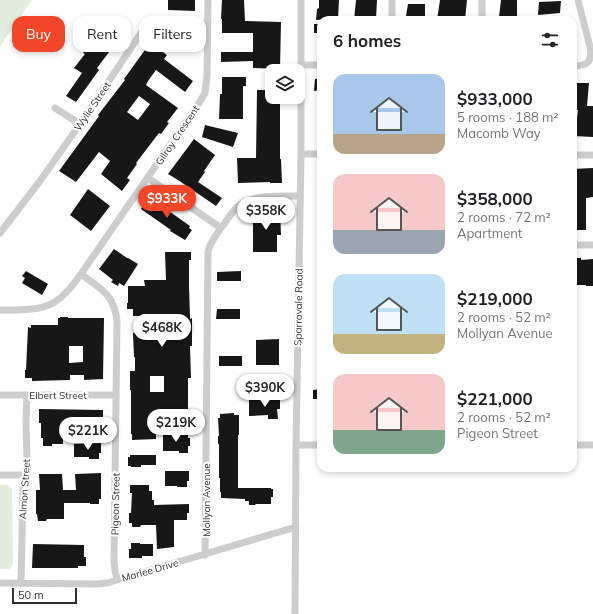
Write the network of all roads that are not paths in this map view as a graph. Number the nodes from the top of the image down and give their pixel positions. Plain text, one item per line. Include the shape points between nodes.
1 (208, 0) edge
2 (301, 0) edge
3 (392, 0) edge
4 (482, 0) edge
5 (578, 0) edge
6 (392, 16) edge
7 (482, 16) edge
8 (208, 23) junction
9 (301, 64) edge
10 (305, 65) edge
11 (317, 65) edge
12 (577, 66) edge
13 (301, 104) edge
14 (55, 108) dead end
15 (80, 124) junction
16 (301, 154) junction
17 (317, 154) edge
18 (577, 155) edge
19 (593, 156) edge
20 (148, 178) junction
21 (300, 196) junction
22 (221, 228) junction
23 (0, 233) edge
24 (577, 245) edge
25 (593, 245) edge
26 (81, 274) junction
27 (0, 310) edge
28 (0, 395) edge
29 (27, 395) junction
30 (116, 395) junction
31 (296, 445) junction
32 (317, 445) edge
33 (577, 445) edge
34 (593, 445) edge
35 (0, 475) edge
36 (25, 475) junction
37 (296, 527) junction
38 (205, 555) junction
39 (117, 580) junction
40 (0, 583) edge
41 (20, 583) junction
42 (295, 614) edge

1 - 8 street, Gilroy Crescent
2 - 9 street, Sparrovale Road
3 - 6 street
4 - 7 street
5 - 12 street via 591,56 589,62
8 - 15 street, Wylie Street via 156,24 141,33
8 - 20 street, Gilroy Crescent via 207,76 204,93
10 - 11 street
13 - 16 street, Sparrovale Road
14 - 15 street
15 - 23 street, Wylie Street
16 - 17 street
16 - 21 street, Sparrovale Road
18 - 19 street
20 - 22 street
20 - 26 street, Gilroy Crescent
21 - 22 street, Mollyan Avenue via 260,197 248,200 235,210
21 - 31 street, Sparrovale Road
22 - 38 street, Mollyan Avenue via 207,253
24 - 25 street
26 - 27 street, Gilroy Crescent via 67,292 52,303 30,309
26 - 30 street, Pigeon Street via 106,293 116,310
28 - 29 street, Elbert Street
29 - 30 street, Elbert Street
29 - 36 street, Almon Street
30 - 39 street, Pigeon Street via 114,560
31 - 32 street
31 - 37 street, Sparrovale Road
33 - 34 street
35 - 36 street
36 - 41 street, Almon Street
37 - 38 street, Marlee Drive
37 - 42 street, Sparrovale Road
38 - 39 street, Marlee Drive
39 - 41 street, Marlee Drive via 97,584
40 - 41 street, Marlee Drive

